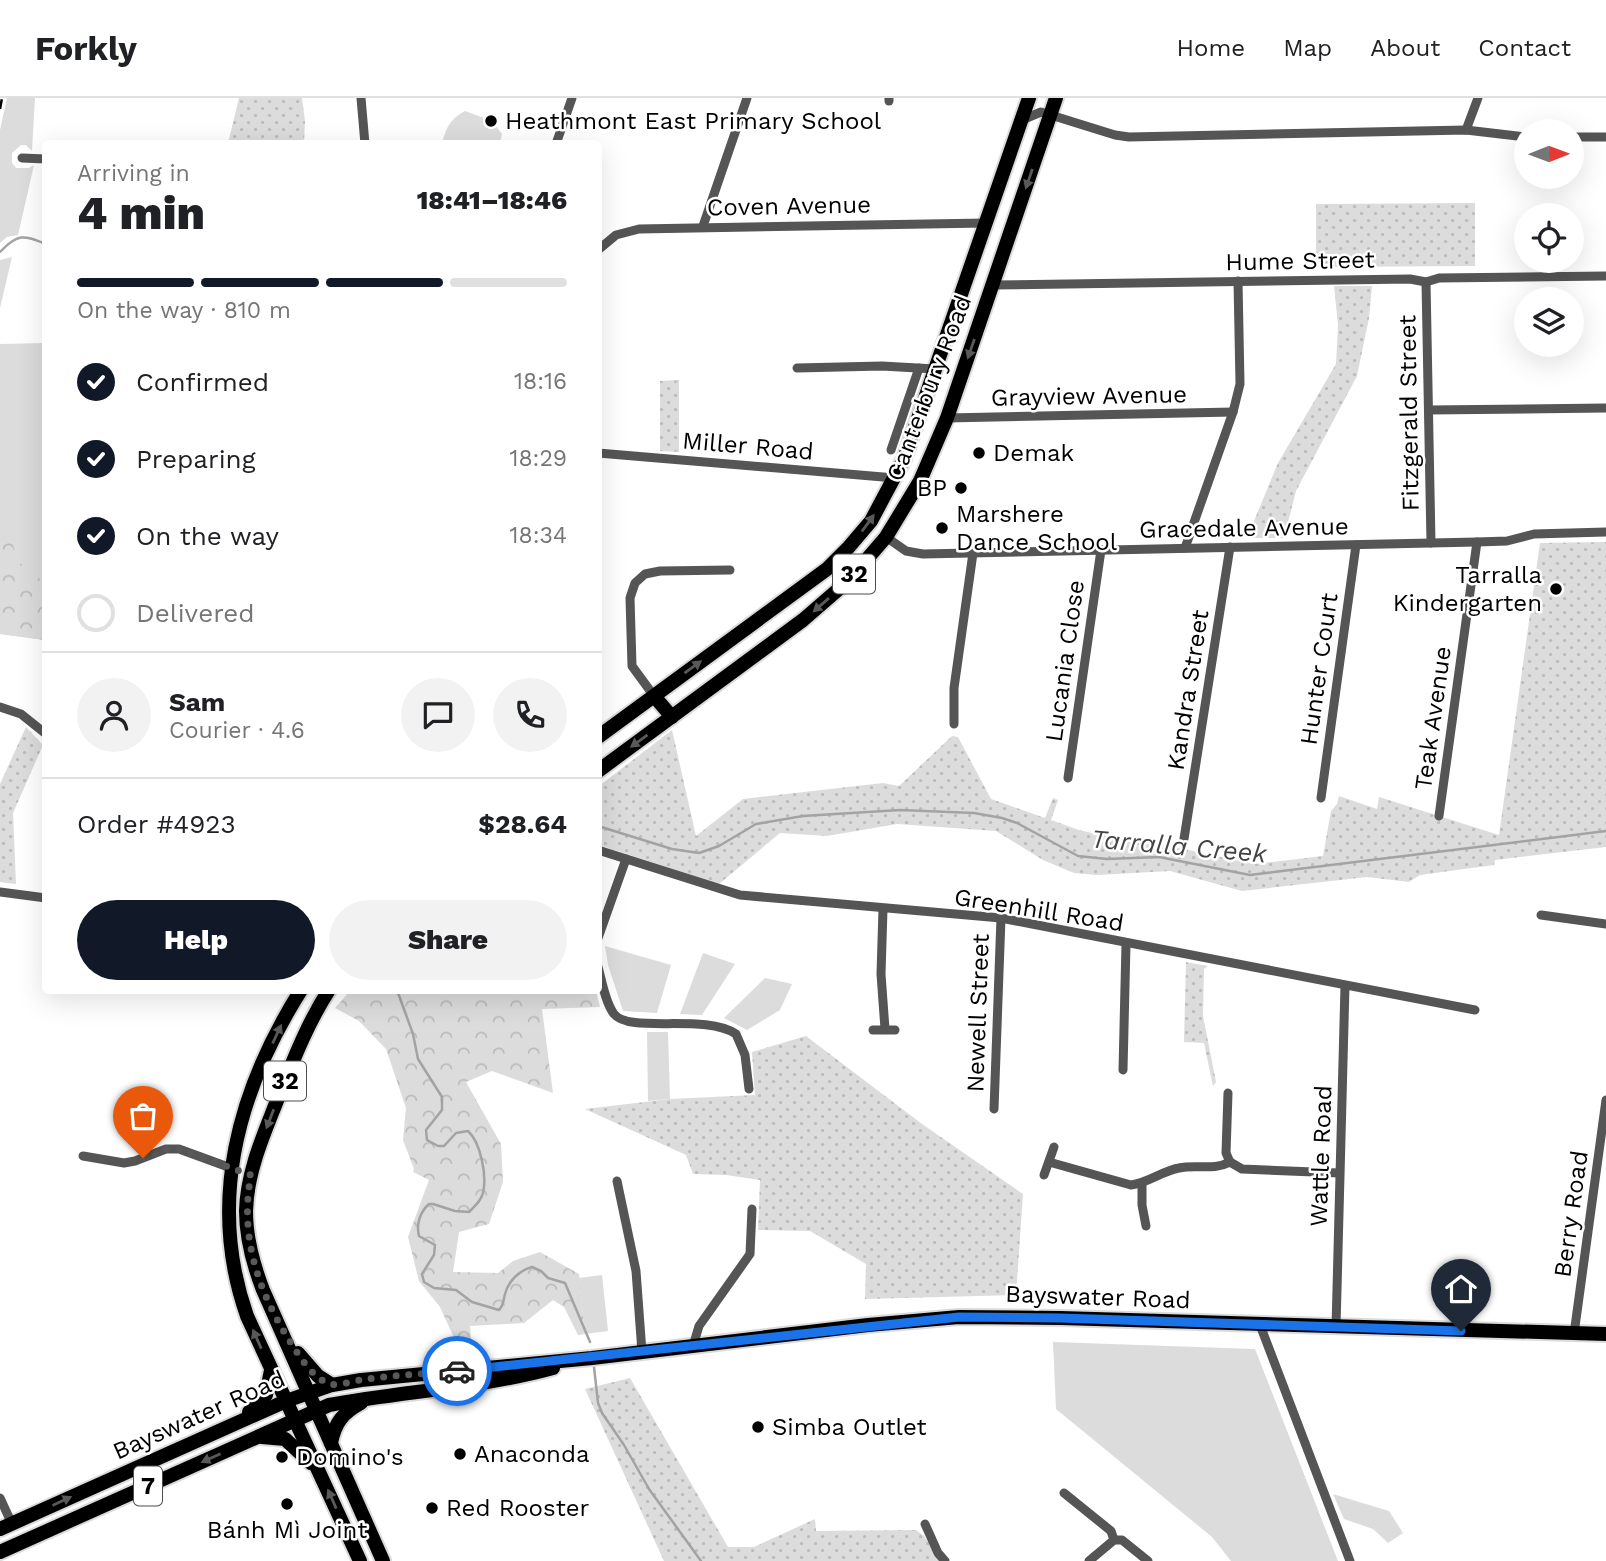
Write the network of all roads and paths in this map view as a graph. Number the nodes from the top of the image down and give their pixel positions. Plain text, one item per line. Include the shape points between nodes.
1 (361, 98) edge
2 (572, 98) edge
3 (747, 98) edge
4 (1032, 98) edge
5 (1056, 98) edge
6 (1478, 98) edge
7 (1046, 113) junction
8 (1022, 120) junction
9 (1466, 130) junction
10 (1514, 136) edge
11 (1584, 137) edge
12 (1606, 137) edge
13 (365, 140) edge
14 (557, 140) edge
15 (22, 158) dead end
16 (42, 159) edge
17 (986, 223) junction
18 (703, 226) junction
19 (602, 247) edge
20 (969, 274) junction
21 (1606, 276) edge
22 (1238, 281) junction
23 (1426, 282) junction
24 (993, 285) junction
25 (797, 368) dead end
26 (919, 368) junction
27 (935, 369) junction
28 (1606, 408) edge
29 (1429, 410) junction
30 (1233, 412) junction
31 (919, 415) junction
32 (947, 418) junction
33 (891, 450) dead end
34 (602, 453) edge
35 (895, 478) junction
36 (1606, 533) edge
37 (886, 537) junction
38 (1477, 542) junction
39 (1431, 543) junction
40 (1356, 545) junction
41 (1230, 547) junction
42 (1185, 548) junction
43 (1101, 550) junction
44 (974, 552) junction
45 (730, 569) dead end
46 (654, 696) junction
47 (0, 707) edge
48 (672, 717) junction
49 (954, 724) dead end
50 (42, 730) edge
51 (602, 734) edge
52 (602, 768) edge
53 (1068, 778) dead end
54 (1321, 798) dead end
55 (1439, 817) dead end
56 (1184, 839) dead end
57 (602, 851) edge
58 (626, 859) junction
59 (0, 892) edge
60 (42, 897) edge
61 (883, 909) junction
62 (1541, 915) dead end
63 (1001, 918) junction
64 (1606, 925) edge
65 (602, 927) edge
66 (1126, 944) junction
67 (602, 980) edge
68 (1345, 986) junction
69 (298, 994) edge
70 (326, 994) edge
71 (1475, 1010) dead end
72 (873, 1030) dead end
73 (1123, 1070) dead end
74 (748, 1089) dead end
75 (1228, 1093) dead end
76 (1606, 1100) edge
77 (994, 1109) dead end
78 (1054, 1147) dead end
79 (83, 1156) dead end
80 (1049, 1162) junction
81 (1230, 1162) junction
82 (231, 1168) junction
83 (1339, 1173) junction
84 (251, 1175) junction
85 (1045, 1175) dead end
86 (617, 1181) dead end
87 (1142, 1184) junction
88 (752, 1209) dead end
89 (1146, 1226) dead end
90 (278, 1323) junction
91 (1260, 1325) junction
92 (1336, 1327) junction
93 (1574, 1334) junction
94 (1606, 1334) edge
95 (693, 1346) junction
96 (642, 1352) junction
97 (271, 1370) junction
98 (511, 1374) junction
99 (332, 1385) junction
100 (309, 1392) junction
101 (379, 1396) junction
102 (286, 1401) junction
103 (317, 1410) junction
104 (295, 1419) junction
105 (218, 1430) junction
106 (255, 1438) junction
107 (331, 1444) junction
108 (320, 1472) junction
109 (1064, 1493) dead end
110 (0, 1499) edge
111 (925, 1524) dead end
112 (6, 1527) edge
113 (1114, 1540) junction
114 (20, 1543) junction
115 (0, 1552) edge
116 (360, 1561) edge
117 (383, 1561) edge
118 (945, 1561) edge
119 (1089, 1561) edge
120 (1148, 1561) edge
121 (1350, 1561) edge

1 - 13 street
2 - 14 street
3 - 18 street
4 - 7 street
4 - 8 main road, Canterbury Road / 32
5 - 7 main road, Canterbury Road / 32
6 - 9 street
7 - 8 street
7 - 9 street via 1129,137
7 -> 24 main road, Canterbury Road / 32
8 - 17 main road, Canterbury Road / 32
9 - 10 street
11 - 12 street
15 - 16 street
17 - 18 street, Coven Avenue
17 - 20 main road, Canterbury Road / 32
18 - 19 street, Coven Avenue via 639,229 616,235
20 - 24 main road
20 - 27 main road, Canterbury Road / 32
21 - 23 street, Hume Street via 1439,278
22 - 23 street, Hume Street
22 - 24 street, Hume Street
22 - 30 street via 1240,384
23 - 29 street, Fitzgerald Street
24 -> 32 main road, Canterbury Road / 32
25 - 26 street
26 - 27 street
26 - 33 street
27 - 31 main road, Canterbury Road / 32
28 - 29 street
29 - 39 street, Fitzgerald Street
30 - 32 street, Grayview Avenue
30 - 42 street
31 - 32 main road
31 - 35 main road, Canterbury Road / 32
32 - 37 main road, Canterbury Road / 32 via 920,481
34 - 35 street, Miller Road
46 -> 35 main road, Canterbury Road / 32 via 827,569 871,522
36 - 38 street, Gracedale Avenue via 1534,534
37 - 44 street, Gracedale Avenue via 914,553
37 -> 48 main road, Canterbury Road / 32 via 848,581 803,620
38 - 39 street, Gracedale Avenue
38 - 55 street, Teak Avenue
39 - 40 street, Gracedale Avenue
40 - 41 street, Gracedale Avenue
40 - 54 street, Hunter Court
41 - 42 street, Gracedale Avenue
41 - 56 street, Kandra Street
42 - 43 street, Gracedale Avenue
43 - 44 street, Gracedale Avenue
43 - 53 street, Lucania Close
44 - 49 street via 954,688
45 - 46 street via 660,571 645,574 635,583 630,598 631,660
46 - 48 main road
46 - 51 main road, Canterbury Road / 32
47 - 50 street via 21,713
48 -> 52 main road, Canterbury Road / 32
57 - 58 street, Greenhill Road
58 - 61 street, Greenhill Road via 740,895
58 - 65 street
59 - 60 street
61 - 63 street, Greenhill Road
61 - 72 street via 881,974 890,1029
62 - 64 street
63 - 66 street, Greenhill Road
63 - 77 street, Newell Street
66 - 68 street, Greenhill Road
66 - 73 street
67 - 74 street via 612,1011 621,1019 713,1024 736,1034 745,1055
68 - 71 street, Greenhill Road
68 - 83 street, Wattle Road
82 -> 69 main road, 32 via 253,1088
70 -> 84 main road, 32 via 295,1055
75 - 81 street via 1226,1153
76 - 93 street, Berry Road
78 - 80 street
79 - 82 street via 124,1163 179,1149
80 - 85 street
80 - 87 street via 1131,1185
81 - 83 street via 1242,1169
81 - 87 street via 1215,1168 1180,1167
82 - 84 main road
97 -> 82 main road, 32 via 234,1272 228,1216
83 - 92 street, Wattle Road
84 - 90 main road, 32 via 246,1208 249,1247
86 - 96 street via 636,1271
87 - 89 street
88 - 95 street via 750,1254 699,1326
90 - 99 main road via 309,1368
90 - 100 main road, 32
91 - 92 main road, Bayswater Road / 7
91 - 95 main road, Bayswater Road / 7 via 959,1317
91 - 121 street
92 - 93 main road, Bayswater Road / 7
93 - 94 main road, Bayswater Road / 7
95 - 96 main road, Bayswater Road / 7
96 - 98 main road, Bayswater Road / 7
97 - 102 main road, 32
97 - 105 main road via 263,1401
98 - 99 main road, Bayswater Road / 7 via 377,1378
98 - 101 main road, Bayswater Road / 7
99 - 100 main road, Bayswater Road / 7
100 - 102 main road, Bayswater Road / 7
100 - 103 main road, 32
101 - 103 main road, Bayswater Road / 7
101 - 107 main road via 342,1416 335,1424
102 - 104 main road, 32
102 - 105 main road, Bayswater Road / 7
103 - 104 main road, Bayswater Road / 7
103 - 107 main road, 32
104 - 106 main road, Bayswater Road / 7
104 - 108 main road, 32
112 -> 105 main road, Bayswater Road / 7
106 - 108 main road via 285,1438
106 -> 114 main road, Bayswater Road / 7
107 - 117 main road, 32
116 -> 108 main road, 32
109 - 113 street via 1111,1531
110 - 112 street
111 - 118 street
112 - 114 main road
113 - 119 street
113 - 120 street via 1122,1540
114 - 115 main road, Bayswater Road / 7

